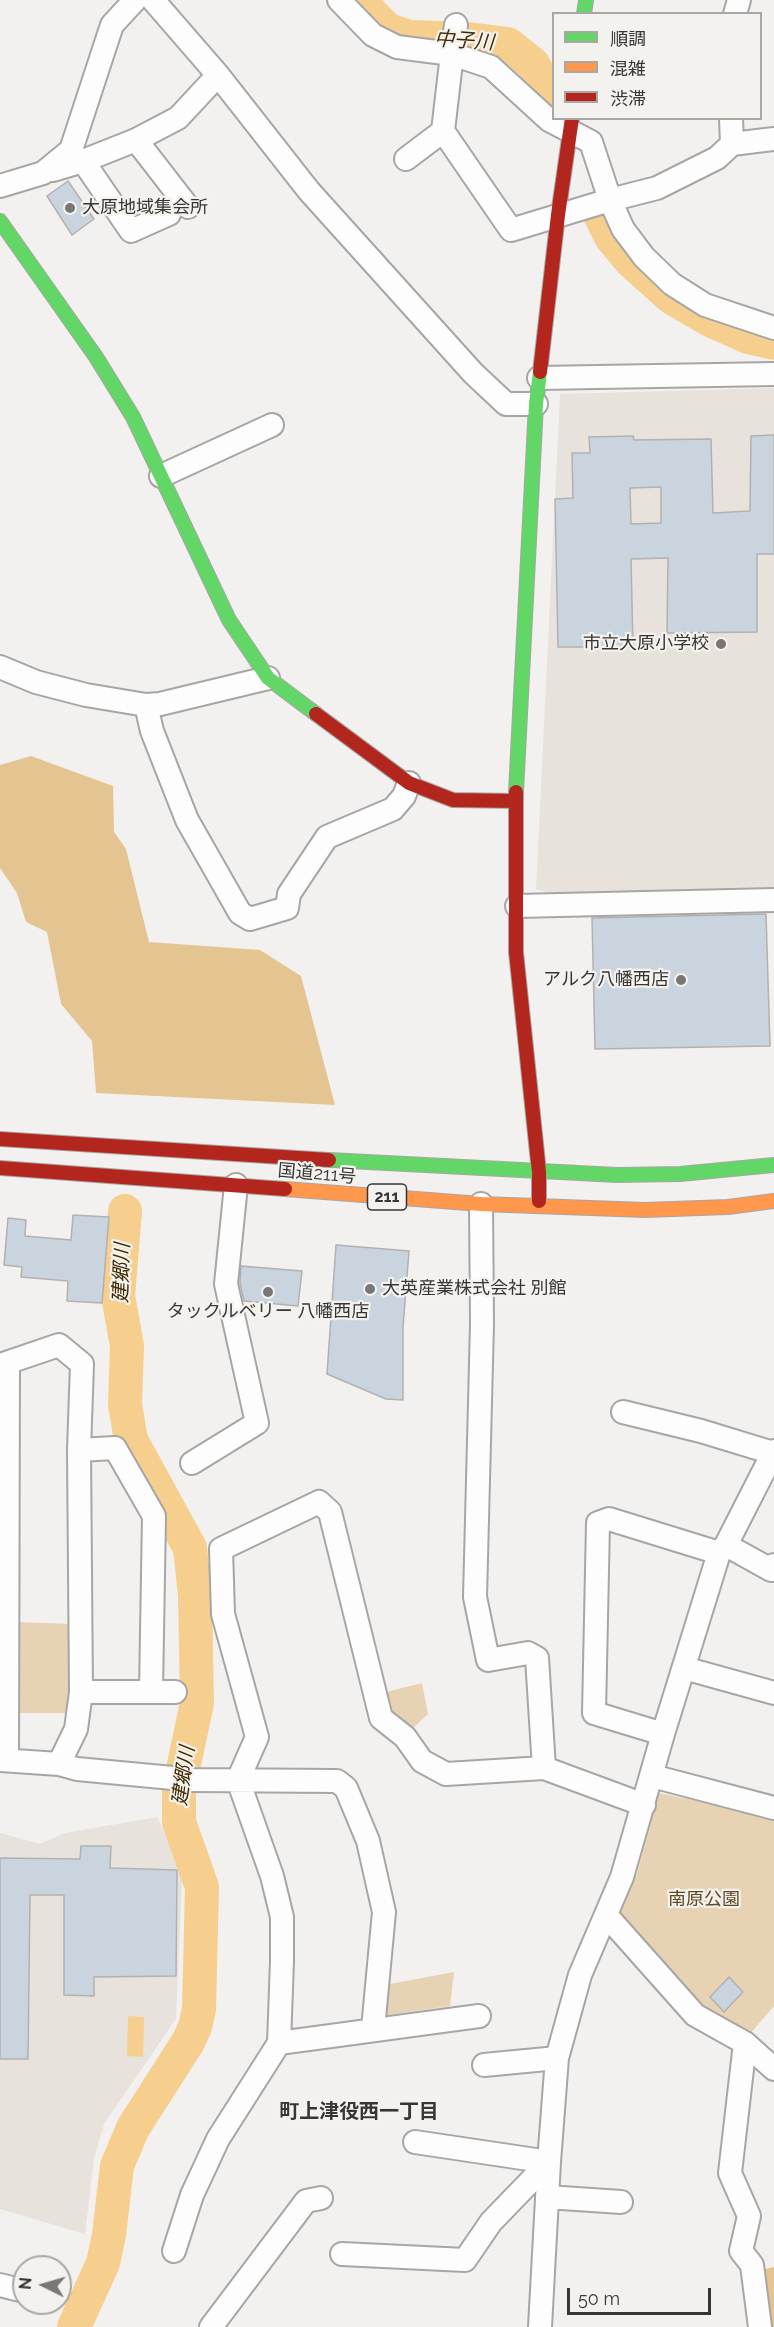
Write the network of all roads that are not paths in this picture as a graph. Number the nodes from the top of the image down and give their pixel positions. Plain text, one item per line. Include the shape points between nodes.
1 (135, 0) edge
2 (153, 0) edge
3 (339, 0) edge
4 (456, 26) dead end
5 (452, 53) junction
6 (219, 75) junction
7 (730, 120) edge
8 (571, 126) edge
9 (443, 131) junction
10 (774, 139) edge
11 (136, 140) junction
12 (732, 144) junction
13 (406, 159) dead end
14 (83, 161) junction
15 (44, 173) junction
16 (0, 186) edge
17 (610, 200) junction
18 (558, 215) junction
19 (0, 221) edge
20 (774, 328) edge
21 (774, 374) edge
22 (539, 378) junction
23 (537, 404) junction
24 (272, 425) dead end
25 (161, 476) junction
26 (0, 667) edge
27 (268, 678) junction
28 (146, 705) junction
29 (409, 783) junction
30 (516, 801) junction
31 (774, 900) edge
32 (517, 906) junction
33 (0, 1138) edge
34 (774, 1166) edge
35 (0, 1168) edge
36 (539, 1172) junction
37 (236, 1185) junction
38 (774, 1201) edge
39 (481, 1204) junction
40 (540, 1206) junction
41 (4, 1364) edge
42 (623, 1412) dead end
43 (79, 1450) junction
44 (773, 1452) edge
45 (192, 1463) dead end
46 (722, 1549) junction
47 (770, 1574) edge
48 (684, 1668) junction
49 (151, 1691) junction
50 (81, 1692) junction
51 (175, 1692) dead end
52 (774, 1693) edge
53 (663, 1734) junction
54 (3, 1760) edge
55 (58, 1764) junction
56 (544, 1768) junction
57 (652, 1776) junction
58 (238, 1780) junction
59 (644, 1805) junction
60 (774, 1808) edge
61 (607, 1916) junction
62 (479, 2016) dead end
63 (373, 2028) junction
64 (279, 2043) junction
65 (745, 2043) junction
66 (557, 2058) junction
67 (484, 2065) dead end
68 (774, 2069) edge
69 (415, 2142) dead end
70 (549, 2162) junction
71 (547, 2197) junction
72 (321, 2198) dead end
73 (621, 2202) dead end
74 (174, 2251) dead end
75 (342, 2254) dead end
76 (211, 2327) edge
77 (540, 2327) edge
78 (760, 2327) edge

1 - 15 street via 112,25 71,150
2 - 6 street
3 - 5 street via 373,35 397,47
4 - 5 street
5 - 8 street via 491,67 549,120
5 - 9 street
6 - 11 street via 177,118
6 - 23 street via 309,191 473,374 506,404
7 - 12 street
8 - 17 street via 591,142
8 - 18 main road
9 - 13 street
9 - 18 street via 511,230
10 - 12 street
11 - 14 street
11 - 14 street via 179,211 131,231
12 - 17 street via 717,158 657,188
14 - 15 street
15 - 16 street
17 - 18 street
17 - 20 street via 623,229 672,284 705,305
18 - 22 main road
19 - 25 main road via 96,357 133,417
21 - 22 street
22 - 23 main road
23 - 30 main road
24 - 25 street
25 - 27 main road via 229,620
26 - 28 street via 36,682
27 - 28 street
27 - 29 main road
28 - 29 street via 152,731 187,820 240,913 250,919 287,908 289,894 327,837 393,808
29 - 30 main road via 453,800
30 - 32 main road
31 - 32 street
32 - 36 main road via 516,952
33 - 36 main road, 国道211号 / 211
34 - 36 main road, 国道211号 / 211 via 680,1174
35 - 37 main road, 国道211号 / 211
36 - 40 main road
37 - 39 main road, 国道211号 / 211
37 - 45 street via 226,1284 257,1423
38 - 40 main road, 国道211号 / 211 via 645,1210
39 - 40 main road, 国道211号 / 211
39 - 56 street via 476,1597 488,1660 528,1653 537,1658
41 - 43 street via 59,1345 82,1364
41 - 54 street
42 - 44 street
43 - 49 street via 115,1448 154,1516
43 - 50 street
44 - 46 street
46 - 47 street
46 - 48 street
46 - 53 street via 609,1519 598,1523 594,1713
48 - 52 street
48 - 53 street
49 - 50 street
49 - 51 street
50 - 55 street via 76,1729
53 - 57 street
54 - 55 street
55 - 58 street via 180,1779
56 - 58 street via 447,1774 422,1761 405,1737 381,1718 330,1512 319,1502 221,1549 223,1614 257,1737
56 - 59 street
57 - 59 street
57 - 60 street
58 - 63 street via 337,1781 345,1788 368,1842 384,1912
58 - 64 street via 272,1876 282,1917
59 - 61 street
61 - 65 street via 695,2015
61 - 66 street via 580,1975
62 - 63 street
63 - 64 street
64 - 74 street via 218,2139 192,2195
65 - 68 street
65 - 78 street via 730,2172 748,2216 741,2251 752,2265
66 - 67 street
66 - 70 street
69 - 70 street
70 - 71 street
70 - 75 street via 491,2222 465,2260
71 - 73 street
71 - 77 street
72 - 76 street via 306,2201

